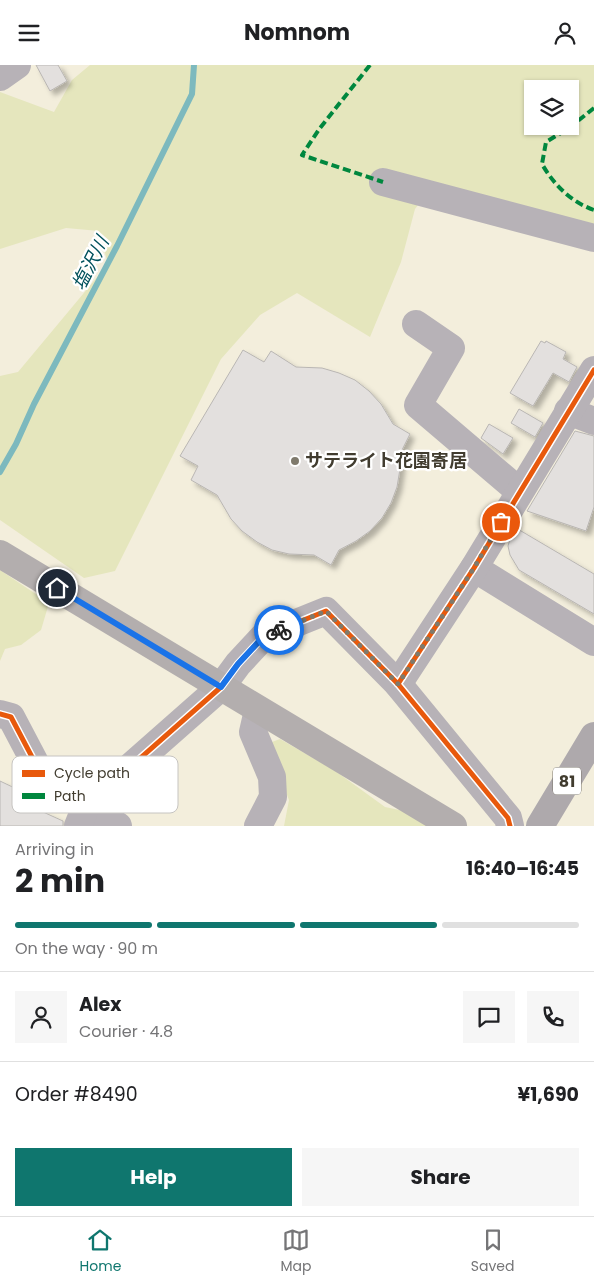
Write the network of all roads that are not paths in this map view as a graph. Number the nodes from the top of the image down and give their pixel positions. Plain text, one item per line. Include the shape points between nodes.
1 (17, 65) edge
2 (0, 77) edge
3 (383, 182) dead end
4 (594, 238) edge
5 (416, 325) dead end
6 (594, 369) edge
7 (568, 411) junction
8 (594, 421) edge
9 (520, 491) junction
10 (0, 554) edge
11 (474, 568) junction
12 (594, 642) edge
13 (398, 684) junction
14 (221, 687) junction
15 (258, 710) junction
16 (0, 714) edge
17 (594, 736) edge
18 (31, 756) edge
19 (147, 756) edge
20 (82, 816) edge
21 (118, 826) edge
22 (258, 826) edge
23 (453, 826) edge
24 (510, 826) edge
25 (540, 826) edge

1 - 2 street
3 - 4 street
5 - 9 street via 451,348 418,405
6 - 7 street
7 - 8 street
7 - 9 street
9 - 11 street
10 - 14 highway
11 - 12 street
11 - 13 street
13 - 14 street via 326,611 264,636
13 - 24 street via 508,818
14 - 15 highway
14 - 19 street
15 - 22 street via 253,732 272,777 273,797
15 - 23 highway
16 - 18 street via 11,717
17 - 25 main road, 81
20 - 21 street

